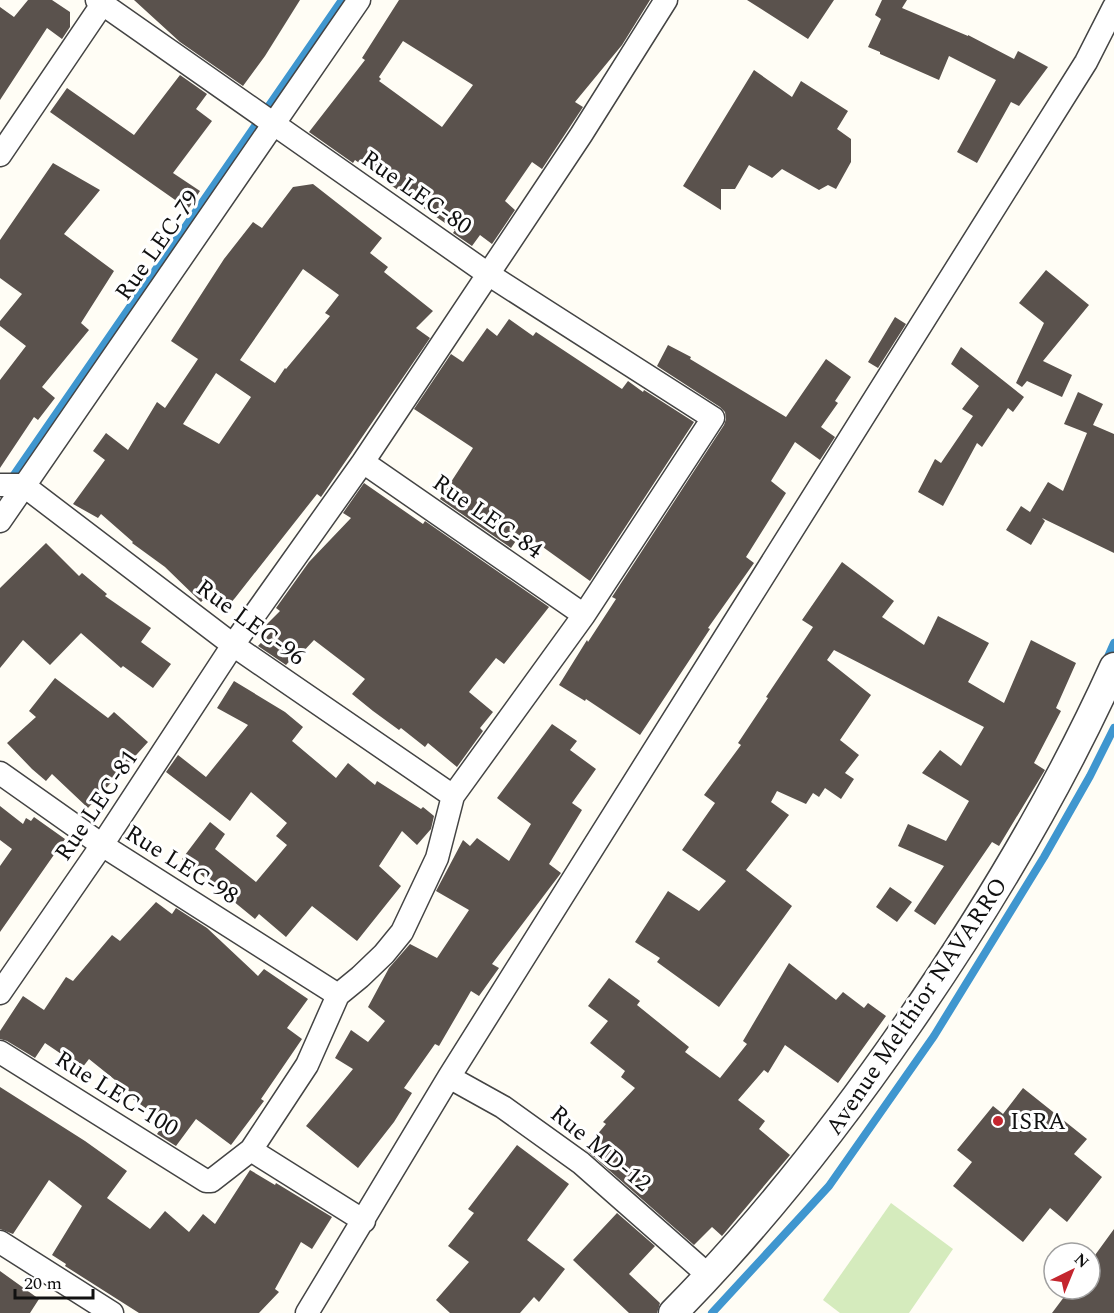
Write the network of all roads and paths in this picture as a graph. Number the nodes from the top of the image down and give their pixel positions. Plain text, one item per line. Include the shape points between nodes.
1 (359, 0) edge
2 (666, 0) edge
3 (102, 1) edge
4 (1114, 7) edge
5 (274, 125) junction
6 (0, 155) edge
7 (488, 274) junction
8 (363, 462) junction
9 (0, 485) edge
10 (23, 485) junction
11 (0, 521) edge
12 (584, 615) junction
13 (233, 645) junction
14 (1114, 667) edge
15 (0, 773) edge
16 (453, 796) junction
17 (102, 845) junction
18 (0, 993) edge
19 (338, 995) junction
20 (0, 1052) edge
21 (449, 1077) junction
22 (251, 1150) junction
23 (364, 1221) junction
24 (0, 1242) edge
25 (708, 1275) junction
26 (112, 1313) edge
27 (307, 1313) edge
28 (673, 1313) edge

1 - 5 street, Rue LEC-79
2 - 7 street, Rue LEC-81
3 - 5 street, Rue LEC-80
3 - 6 street
4 - 21 street via 1086,62
5 - 7 street, Rue LEC-80
5 - 10 street, Rue LEC-79
7 - 8 street, Rue LEC-81
7 - 12 street, Rue LEC-80 via 713,418
8 - 12 street, Rue LEC-84
8 - 13 street, Rue LEC-81
9 - 10 street
10 - 11 street, Rue LEC-79
10 - 13 street, Rue LEC-96
12 - 16 street
13 - 16 street, Rue LEC-96
13 - 17 street, Rue LEC-81
14 - 25 street, Avenue Melthior NAVARRO via 1055,788 1011,867 946,969 811,1158
15 - 17 street, Rue LEC-98
16 - 19 street via 437,858 402,932 376,962
17 - 18 street, Rue LEC-81
17 - 19 street, Rue LEC-98
19 - 22 street via 307,1065
20 - 22 street, Rue LEC-100 via 206,1181
21 - 23 street
21 - 25 street, Rue MD-12 via 503,1107 581,1163
22 - 23 street
23 - 27 street
24 - 26 street
25 - 28 street, Avenue Melthior NAVARRO

